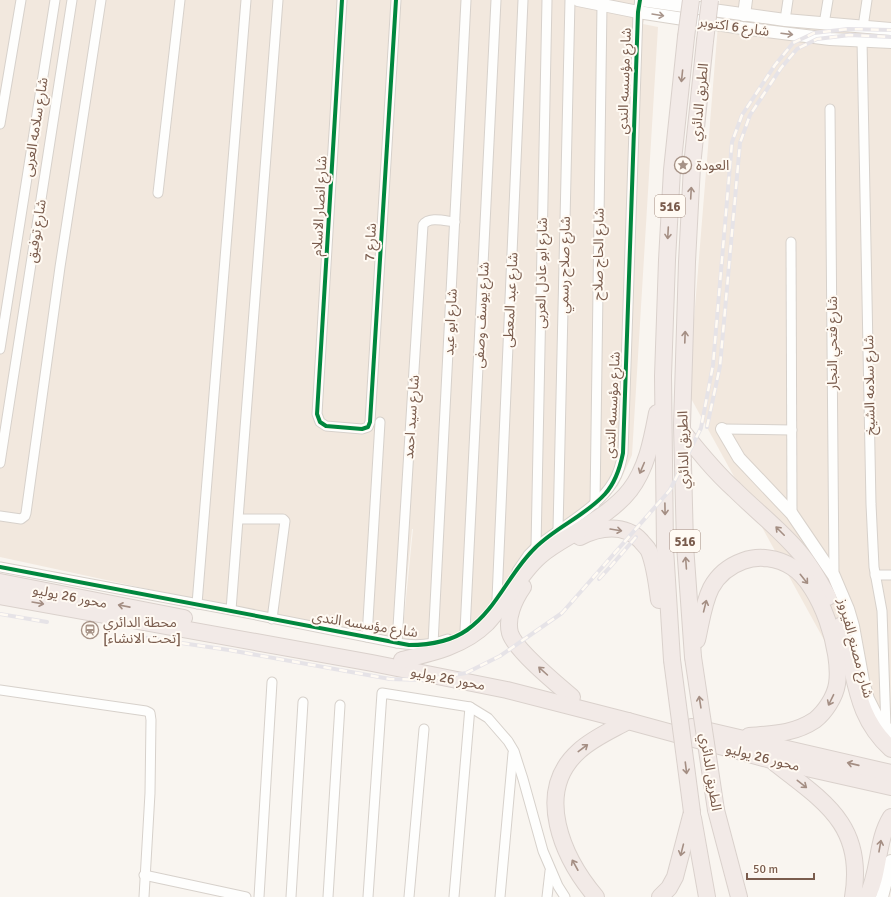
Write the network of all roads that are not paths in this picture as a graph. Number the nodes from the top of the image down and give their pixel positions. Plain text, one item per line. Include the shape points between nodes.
1 (21, 0) edge
2 (56, 0) edge
3 (72, 0) edge
4 (101, 0) edge
5 (180, 0) edge
6 (246, 0) edge
7 (278, 0) edge
8 (342, 0) edge
9 (396, 0) edge
10 (466, 0) edge
11 (496, 0) edge
12 (523, 0) edge
13 (547, 0) edge
14 (570, 0) edge
15 (578, 0) edge
16 (691, 0) edge
17 (710, 0) edge
18 (746, 0) edge
19 (788, 0) edge
20 (828, 0) edge
21 (867, 0) edge
22 (640, 4) edge
23 (602, 5) junction
24 (744, 15) junction
25 (785, 20) junction
26 (824, 24) junction
27 (863, 27) junction
28 (891, 29) edge
29 (862, 40) junction
30 (891, 42) edge
31 (830, 110) dead end
32 (0, 124) edge
33 (158, 193) dead end
34 (455, 222) junction
35 (791, 242) dead end
36 (0, 349) edge
37 (318, 414) joint
38 (380, 422) dead end
39 (682, 428) junction
40 (659, 429) junction
41 (722, 429) joint
42 (792, 430) junction
43 (0, 463) edge
44 (595, 504) junction
45 (792, 514) junction
46 (0, 516) edge
47 (239, 519) junction
48 (558, 530) junction
49 (536, 547) junction
50 (0, 567) edge
51 (875, 575) junction
52 (891, 575) edge
53 (834, 576) junction
54 (0, 582) edge
55 (0, 596) edge
56 (497, 599) junction
57 (197, 604) junction
58 (231, 610) junction
59 (272, 619) junction
60 (466, 631) junction
61 (367, 637) junction
62 (397, 643) junction
63 (433, 644) junction
64 (693, 657) junction
65 (402, 660) junction
66 (672, 660) junction
67 (272, 682) dead end
68 (0, 690) edge
69 (572, 697) junction
70 (303, 702) dead end
71 (340, 705) dead end
72 (470, 707) junction
73 (628, 721) junction
74 (424, 729) dead end
75 (889, 731) edge
76 (732, 737) junction
77 (891, 750) edge
78 (514, 751) junction
79 (771, 760) junction
80 (891, 773) edge
81 (891, 787) edge
82 (716, 810) junction
83 (692, 812) junction
84 (891, 817) edge
85 (891, 861) edge
86 (550, 870) junction
87 (144, 875) junction
88 (144, 897) edge
89 (246, 897) edge
90 (259, 897) edge
91 (291, 897) edge
92 (328, 897) edge
93 (368, 897) edge
94 (409, 897) edge
95 (454, 897) edge
96 (500, 897) edge
97 (547, 897) edge
98 (565, 897) edge
99 (596, 897) edge
100 (660, 897) edge
101 (707, 897) edge
102 (731, 897) edge
103 (739, 897) edge
104 (853, 897) edge
105 (867, 897) edge
106 (882, 897) edge

1 - 32 street
2 - 36 street, شارع سلامه العربى
3 - 43 street, شارع توفيق
4 - 46 street via 25,516 18,519
5 - 33 street
6 - 57 street
7 - 47 street
8 - 37 street, شارع انصار الاسلام
9 - 37 street, شارع 7 via 370,425 365,429 326,426 320,422
10 - 34 street, شارع ابو عيد
11 - 60 street, شارع يوسف وصفى
12 - 56 street, شارع عبد المعطى
13 - 49 street, شارع ابو عادل العربى
14 - 48 street, شارع صلاح رسمي
15 - 23 street, شارع 6 اكتوبر
16 -> 40 highway, الطريق الدائري / 516, bridge via 672,170
39 -> 17 highway, الطريق الدائري / 516, bridge via 692,166
18 - 24 street
19 - 25 street
20 - 26 street
21 - 27 street
22 - 23 street, شارع 6 اكتوبر
22 - 24 street, شارع 6 اكتوبر
22 -> 29 street, شارع 6 اكتوبر via 742,28 830,39
22 - 44 street, شارع مؤسسه الندى via 623,453 614,481 606,494
23 - 44 street, شارع الحاج صلاح
24 - 25 street, شارع 6 اكتوبر
25 - 26 street, شارع 6 اكتوبر
26 - 27 street, شارع 6 اكتوبر
27 - 28 street, شارع 6 اكتوبر
29 - 30 street, شارع 6 اكتوبر
29 - 51 street, شارع سلامه الشيخ
31 - 53 street, شارع فتحي النجار
34 - 62 street, شارع سيد احمد via 430,220 423,225
34 - 63 street, شارع ابو عيد
35 - 42 street
38 - 61 street
64 -> 39 highway, الطريق الدائري / 516 via 685,545
77 -> 39 highway via 878,736 864,713 841,628 817,577 783,534 707,462
40 -> 65 highway via 642,469 629,491 609,510 539,556 487,622 475,633 434,652
40 -> 66 highway, الطريق الدائري / 516
41 - 42 street
41 - 45 street, شارع مصنع الفيروز via 739,458
42 - 45 street
44 - 48 street, شارع مؤسسه الندى
45 - 53 street, شارع مصنع الفيروز
47 - 58 street
47 - 59 street via 285,521
48 - 49 street, شارع مؤسسه الندى
49 - 56 street, شارع مؤسسه الندى
50 - 57 street, شارع مؤسسه الندى
51 - 52 street
51 - 75 street, شارع سلامه الشيخ via 882,611
53 - 75 street, شارع مصنع الفيروز via 850,614 868,699 876,715
65 -> 54 highway, محور 26 يوليو
55 -> 73 highway, محور 26 يوليو via 372,663 507,690
56 - 60 street, شارع مؤسسه الندى via 483,617
57 - 58 street, شارع مؤسسه الندى
58 - 59 street, شارع مؤسسه الندى
59 - 61 street, شارع مؤسسه الندى
60 - 63 street, شارع مؤسسه الندى
61 - 62 street, شارع مؤسسه الندى
62 - 63 street, شارع مؤسسه الندى
64 -> 76 highway via 706,601 712,587 721,574 733,565 748,559 779,560 793,567 815,594 835,648 838,666 837,686 829,704 817,719 800,729
82 -> 64 highway, الطريق الدائري / 516, bridge
65 - 69 highway, محور 26 يوليو
69 -> 66 highway via 533,663 519,647 510,634 509,618 520,590 539,567 567,544 599,529 626,531 635,535 648,550
66 -> 83 highway, الطريق الدائري / 516, bridge
67 - 90 street
68 - 87 street via 146,710 150,713 150,793
69 - 76 highway, محور 26 يوليو
70 - 91 street
71 - 92 street
72 - 78 street via 488,718
72 - 93 street via 382,693
72 - 95 street
73 - 79 highway, محور 26 يوليو
99 -> 73 highway via 568,852 558,825 555,792 560,776 579,750
74 - 94 street
80 -> 76 highway, محور 26 يوليو
78 - 86 street
78 - 96 street
79 - 81 highway, محور 26 يوليو
79 -> 104 highway via 827,804 842,825 851,845 854,862
82 - 102 highway, الطريق الدائري / 516
82 - 103 highway
83 -> 100 highway via 675,877 670,888
83 - 101 highway, الطريق الدائري / 516
105 -> 84 highway via 876,872 882,834
85 - 106 street
86 - 97 street
86 - 98 street
87 - 88 street
87 - 89 street

